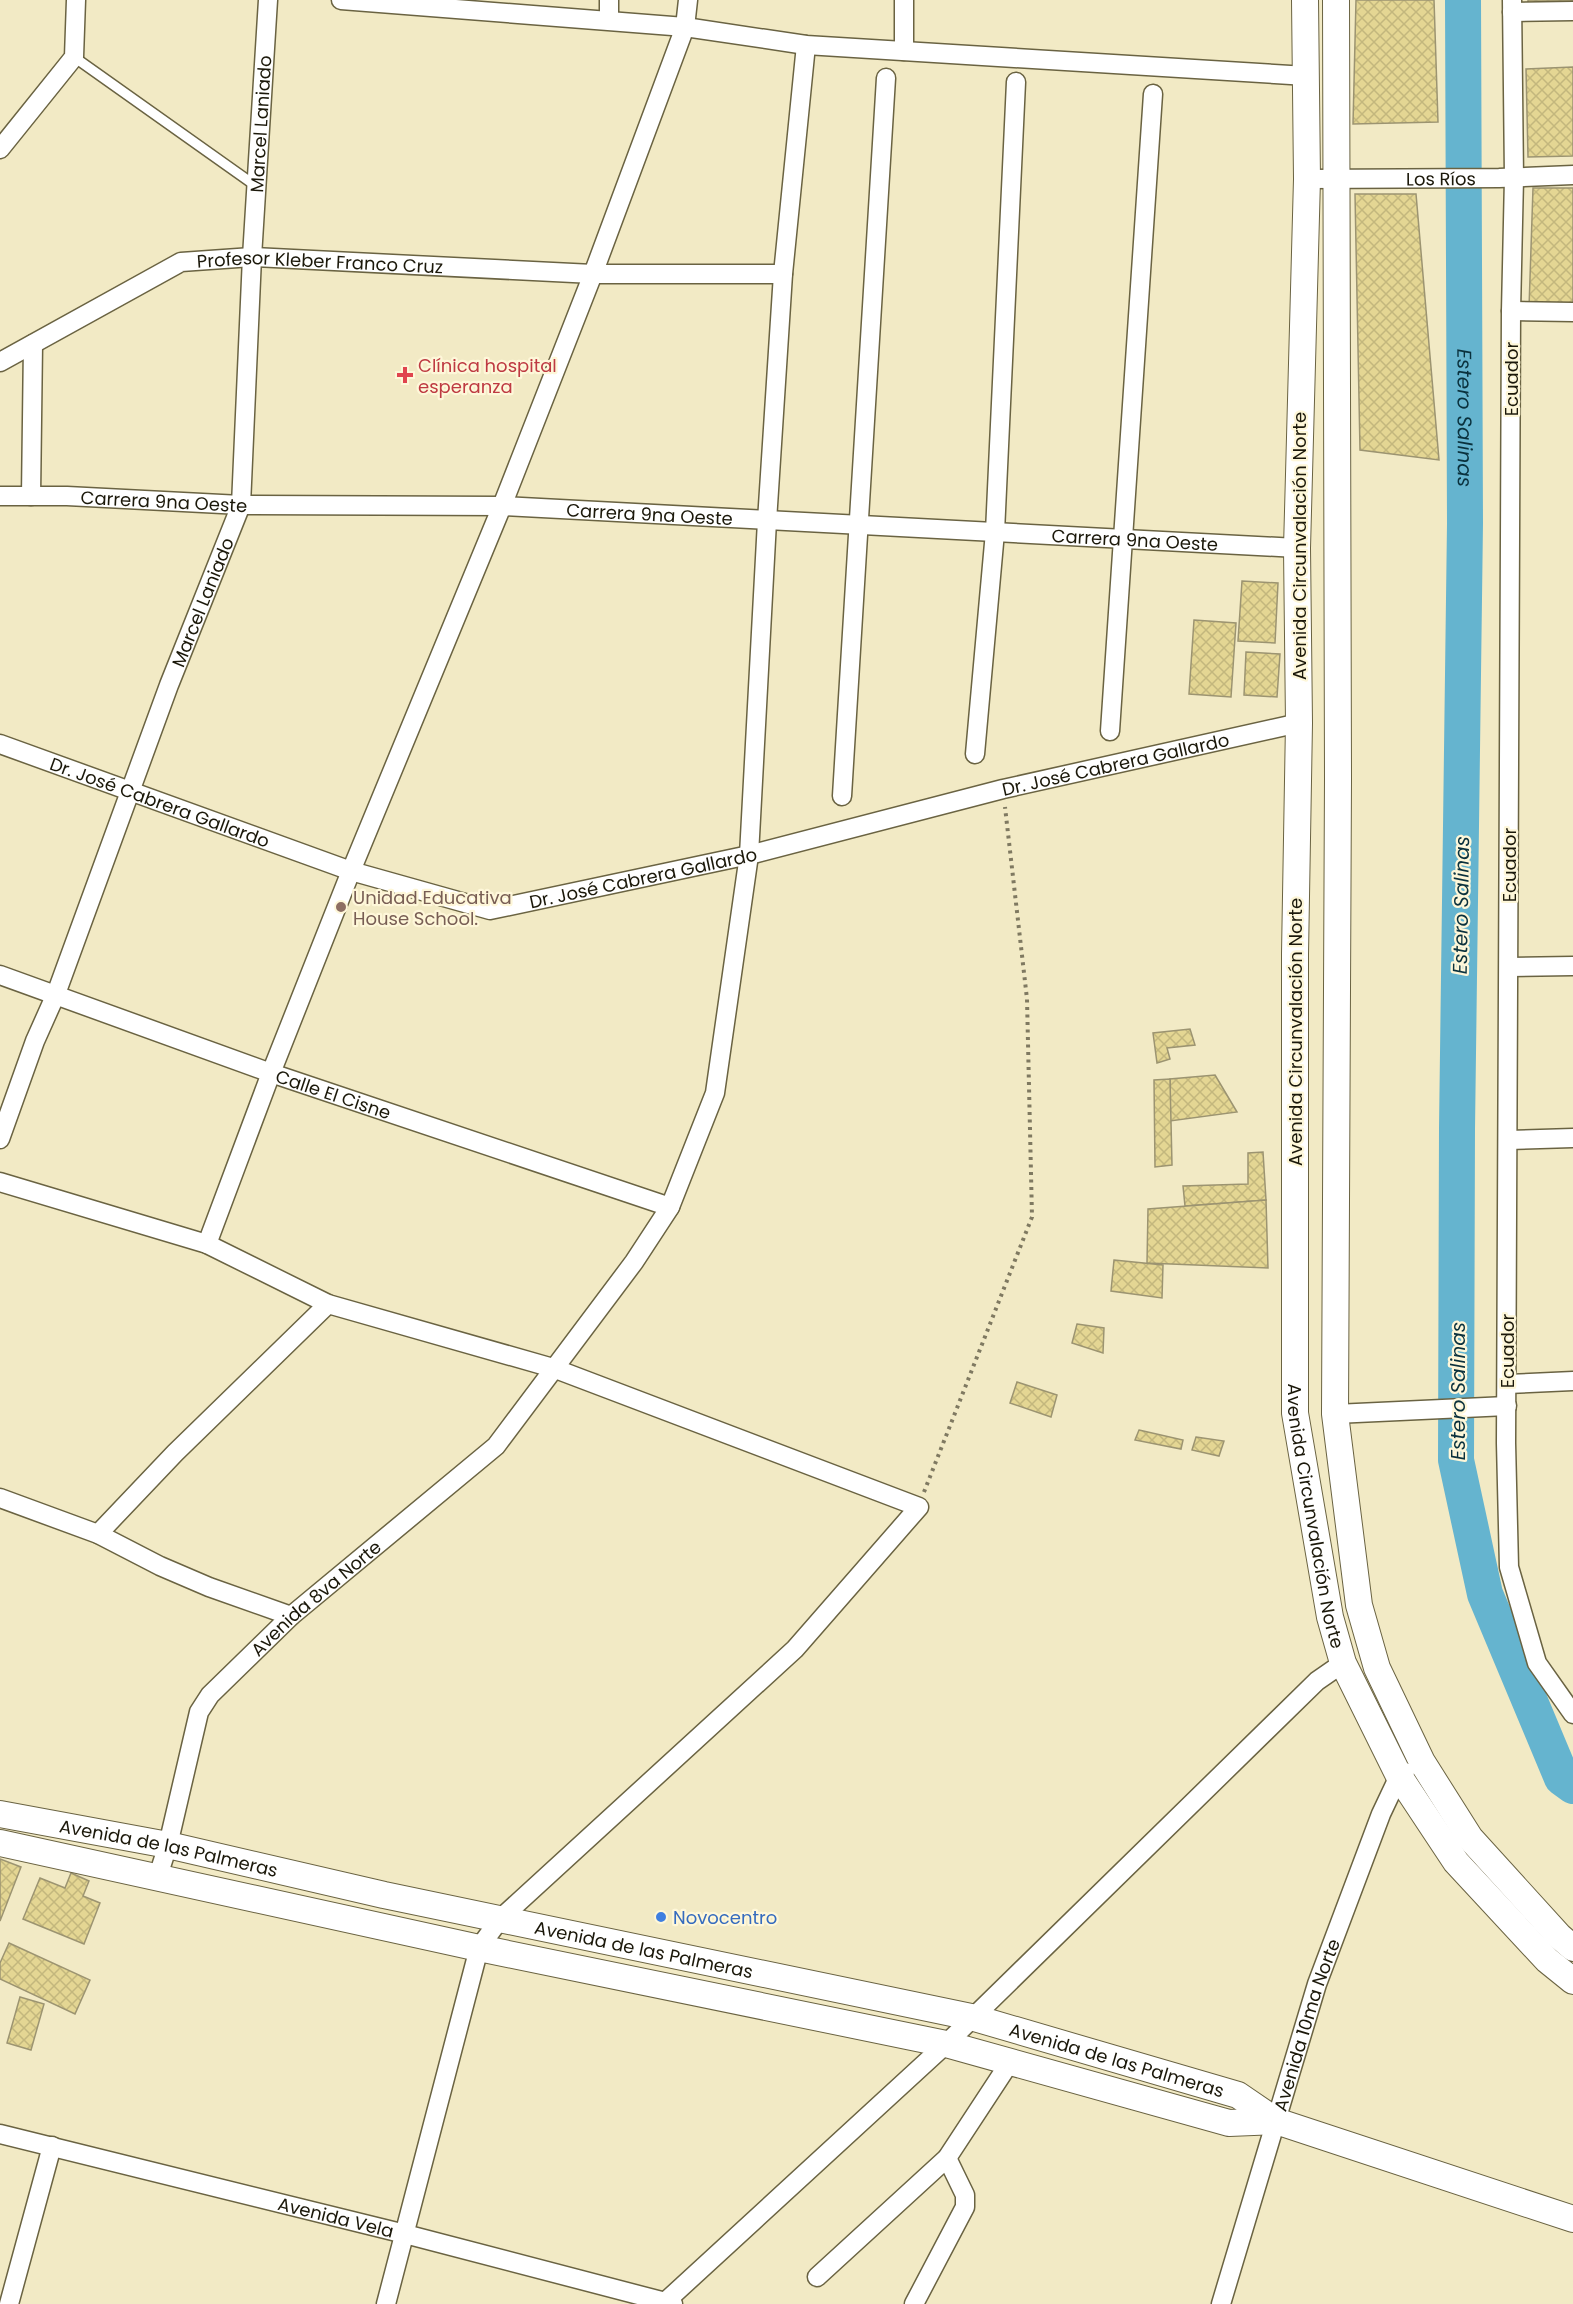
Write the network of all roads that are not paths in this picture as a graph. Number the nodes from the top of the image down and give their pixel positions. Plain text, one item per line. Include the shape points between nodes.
1 (76, 0) edge
2 (267, 0) edge
3 (341, 0) edge
4 (609, 0) edge
5 (688, 0) edge
6 (904, 0) edge
7 (1305, 0) edge
8 (1336, 0) edge
9 (1512, 6) edge
10 (1573, 11) edge
11 (609, 20) junction
12 (685, 27) junction
13 (806, 45) junction
14 (904, 51) junction
15 (74, 57) junction
16 (1307, 76) junction
17 (886, 78) dead end
18 (1016, 82) dead end
19 (1153, 94) dead end
20 (0, 149) edge
21 (1573, 174) edge
22 (1336, 178) junction
23 (1507, 178) junction
24 (1307, 179) junction
25 (258, 187) junction
26 (252, 257) junction
27 (593, 274) junction
28 (783, 274) junction
29 (1511, 311) junction
30 (1573, 312) edge
31 (33, 344) junction
32 (0, 362) edge
33 (0, 496) edge
34 (31, 496) junction
35 (241, 505) junction
36 (502, 506) junction
37 (767, 521) junction
38 (860, 526) junction
39 (995, 532) junction
40 (1124, 539) junction
41 (1297, 548) junction
42 (1299, 723) junction
43 (1110, 731) dead end
44 (0, 744) edge
45 (975, 754) dead end
46 (1298, 776) junction
47 (1338, 778) junction
48 (129, 792) junction
49 (842, 796) dead end
50 (749, 855) junction
51 (351, 871) junction
52 (1573, 966) edge
53 (1509, 967) junction
54 (0, 975) edge
55 (56, 994) junction
56 (271, 1073) junction
57 (1573, 1138) edge
58 (0, 1139) edge
59 (1508, 1140) junction
60 (0, 1182) edge
61 (670, 1207) junction
62 (207, 1244) junction
63 (328, 1304) junction
64 (553, 1368) junction
65 (1573, 1381) edge
66 (1507, 1384) junction
67 (1498, 1406) junction
68 (1335, 1414) junction
69 (0, 1498) edge
70 (98, 1534) junction
71 (291, 1616) junction
72 (1343, 1663) junction
73 (1573, 1714) edge
74 (1422, 1761) junction
75 (1399, 1776) junction
76 (0, 1814) edge
77 (0, 1843) edge
78 (168, 1845) junction
79 (158, 1876) junction
80 (500, 1920) junction
81 (479, 1948) junction
82 (1573, 1948) edge
83 (1573, 1981) edge
84 (972, 2017) junction
85 (946, 2044) junction
86 (1010, 2062) junction
87 (1276, 2121) junction
88 (0, 2134) edge
89 (52, 2146) junction
90 (948, 2158) junction
91 (1573, 2219) edge
92 (405, 2234) junction
93 (817, 2277) dead end
94 (667, 2303) edge
95 (9, 2304) edge
96 (386, 2304) edge
97 (914, 2304) edge
98 (1221, 2304) edge

1 - 15 street
2 - 25 street, Marcel Laniado
3 - 11 street
4 - 11 street
5 - 12 street
6 - 14 street
7 - 16 main road, Avenida Circunvalación Norte
8 - 22 main road, Avenida Circunvalación Norte
9 - 10 street
9 - 23 street, Ecuador
11 - 12 street
12 - 13 street
12 - 27 street
13 - 14 street
13 - 28 street, Avenida 8va Norte
14 - 16 street
15 - 20 street
15 - 25 lane
16 - 24 main road, Avenida Circunvalación Norte
17 - 38 street
18 - 39 street
19 - 40 street
21 - 23 street, Los Ríos
22 - 23 street, Los Ríos
22 - 24 street, Los Ríos
22 - 47 main road, Avenida Circunvalación Norte
23 - 29 street, Ecuador
24 - 41 main road, Avenida Circunvalación Norte
25 - 26 street, Marcel Laniado
26 - 27 street, Profesor Kleber Franco Cruz
26 - 31 street, Profesor Kleber Franco Cruz via 181,262
26 - 35 street, Marcel Laniado
27 - 28 street, Profesor Kleber Franco Cruz
27 - 36 street
28 - 37 street, Avenida 8va Norte
29 - 30 street
29 - 53 street, Ecuador
31 - 32 street, Profesor Kleber Franco Cruz
31 - 34 street
33 - 34 street, Carrera 9na Oeste
34 - 35 street, Carrera 9na Oeste
35 - 36 street, Carrera 9na Oeste
35 - 48 street, Marcel Laniado
36 - 37 street, Carrera 9na Oeste
36 - 51 street
37 - 38 street, Carrera 9na Oeste
37 - 50 street, Avenida 8va Norte
38 - 39 street, Carrera 9na Oeste
38 - 49 street
39 - 40 street, Carrera 9na Oeste
39 - 45 street
40 - 41 street, Carrera 9na Oeste
40 - 43 street
41 - 42 main road, Avenida Circunvalación Norte
42 - 46 main road, Avenida Circunvalación Norte
42 - 50 street, Dr. José Cabrera Gallardo via 1002,789
44 - 48 street, Dr. José Cabrera Gallardo
46 - 47 main road
46 - 72 main road, Avenida Circunvalación Norte via 1294,954 1295,1413 1330,1617
47 - 68 main road, Avenida Circunvalación Norte
48 - 51 street, Dr. José Cabrera Gallardo
48 - 55 street, Marcel Laniado
50 - 51 street, Dr. José Cabrera Gallardo via 490,910
50 - 61 street, Avenida 8va Norte via 715,1093
51 - 56 street
52 - 53 street
53 - 59 street, Ecuador
54 - 55 street, Calle El Cisne
55 - 56 street, Calle El Cisne
55 - 58 street, Marcel Laniado
56 - 61 street, Calle El Cisne
56 - 62 street
57 - 59 street
59 - 66 street, Ecuador
60 - 62 street
61 - 64 street, Avenida 8va Norte via 634,1262
62 - 63 street
63 - 64 street
63 - 70 street
64 - 71 street, Avenida 8va Norte via 496,1446
64 - 80 street via 919,1507 795,1649
65 - 66 street
66 - 67 street, Ecuador
67 - 68 street
67 - 73 street, Ecuador via 1509,1567 1537,1663
68 - 74 main road, Avenida Circunvalación Norte via 1359,1605 1377,1668
69 - 70 street
70 - 71 street via 209,1587
71 - 78 street, Avenida 8va Norte via 210,1695 200,1712
72 - 75 main road, Avenida Circunvalación Norte
72 - 84 street via 1317,1681
74 - 75 street
74 - 82 main road, Avenida Circunvalación Norte via 1470,1838
75 - 83 main road, Avenida Circunvalación Norte via 1456,1862 1547,1960
75 - 87 street, Avenida 10ma Norte via 1317,1984
76 - 78 main road, Avenida de las Palmeras
77 - 79 main road, Avenida de las Palmeras
78 - 79 street, Avenida 8va Norte
78 - 80 main road, Avenida de las Palmeras
79 - 81 main road, Avenida de las Palmeras
80 - 81 street
80 - 84 main road, Avenida de las Palmeras
81 - 85 main road, Avenida de las Palmeras
81 - 92 street
84 - 85 street
84 - 87 main road, Avenida de las Palmeras via 1238,2095
85 - 86 main road, Avenida de las Palmeras
85 - 94 street
86 - 87 main road, Avenida de las Palmeras via 1229,2123
86 - 90 street
87 - 91 main road, Avenida de las Palmeras
87 - 98 street, Avenida 10ma Norte
88 - 89 street, Avenida Vela
89 - 92 street, Avenida Vela
89 - 95 street
90 - 93 street
90 - 97 street via 965,2195 965,2207
92 - 94 street, Avenida Vela
92 - 96 street

